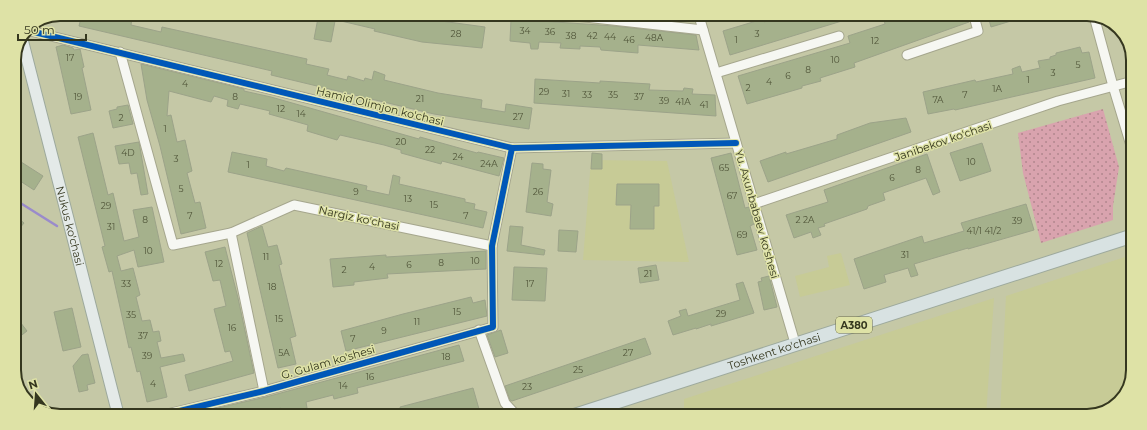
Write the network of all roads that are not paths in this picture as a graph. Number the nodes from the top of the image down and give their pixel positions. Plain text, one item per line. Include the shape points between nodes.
1 (621, 21) edge
2 (700, 21) edge
3 (975, 21) edge
4 (1096, 22) edge
5 (703, 30) junction
6 (33, 32) edge
7 (839, 36) dead end
8 (24, 46) edge
9 (120, 52) junction
10 (907, 55) dead end
11 (716, 72) junction
12 (1126, 83) edge
13 (1113, 86) junction
14 (1126, 129) edge
15 (736, 143) junction
16 (512, 148) junction
17 (754, 204) junction
18 (231, 234) junction
19 (1126, 238) edge
20 (492, 246) junction
21 (479, 330) junction
22 (795, 344) junction
23 (264, 391) junction
24 (117, 409) edge
25 (188, 409) edge
26 (510, 409) edge
27 (595, 409) edge

1 - 5 street
2 - 5 street, Yu. Axunbabaev ko'shesi
3 - 10 street via 978,31
4 - 13 street
5 - 11 street, Yu. Axunbabaev ko'shesi
6 - 9 street, Hamid Olimjon ko'chasi
7 - 11 street
8 - 24 main road, Nukus ko'chasi
9 - 16 street, Hamid Olimjon ko'chasi
9 - 18 street, Nargiz ko'chasi via 173,245
11 - 15 street, Yu. Axunbabaev ko'shesi
12 - 13 street, Janibekov ko'chasi
13 - 14 street
13 - 17 street, Janibekov ko'chasi via 1058,101
15 - 16 street, Hamid Olimjon ko'chasi
15 - 17 street, Yu. Axunbabaev ko'shesi
16 - 20 street
17 - 22 street, Yu. Axunbabaev ko'shesi
18 - 20 street, Nargiz ko'chasi via 294,205
18 - 23 street
19 - 22 highway, Toshkent ko'chasi / A380
20 - 21 street, G. Gulam ko'shesi via 493,327
21 - 23 street, G. Gulam ko'shesi
21 - 26 street via 505,403
22 - 27 highway, Toshkent ko'chasi / A380
23 - 25 street, G. Gulam ko'shesi

